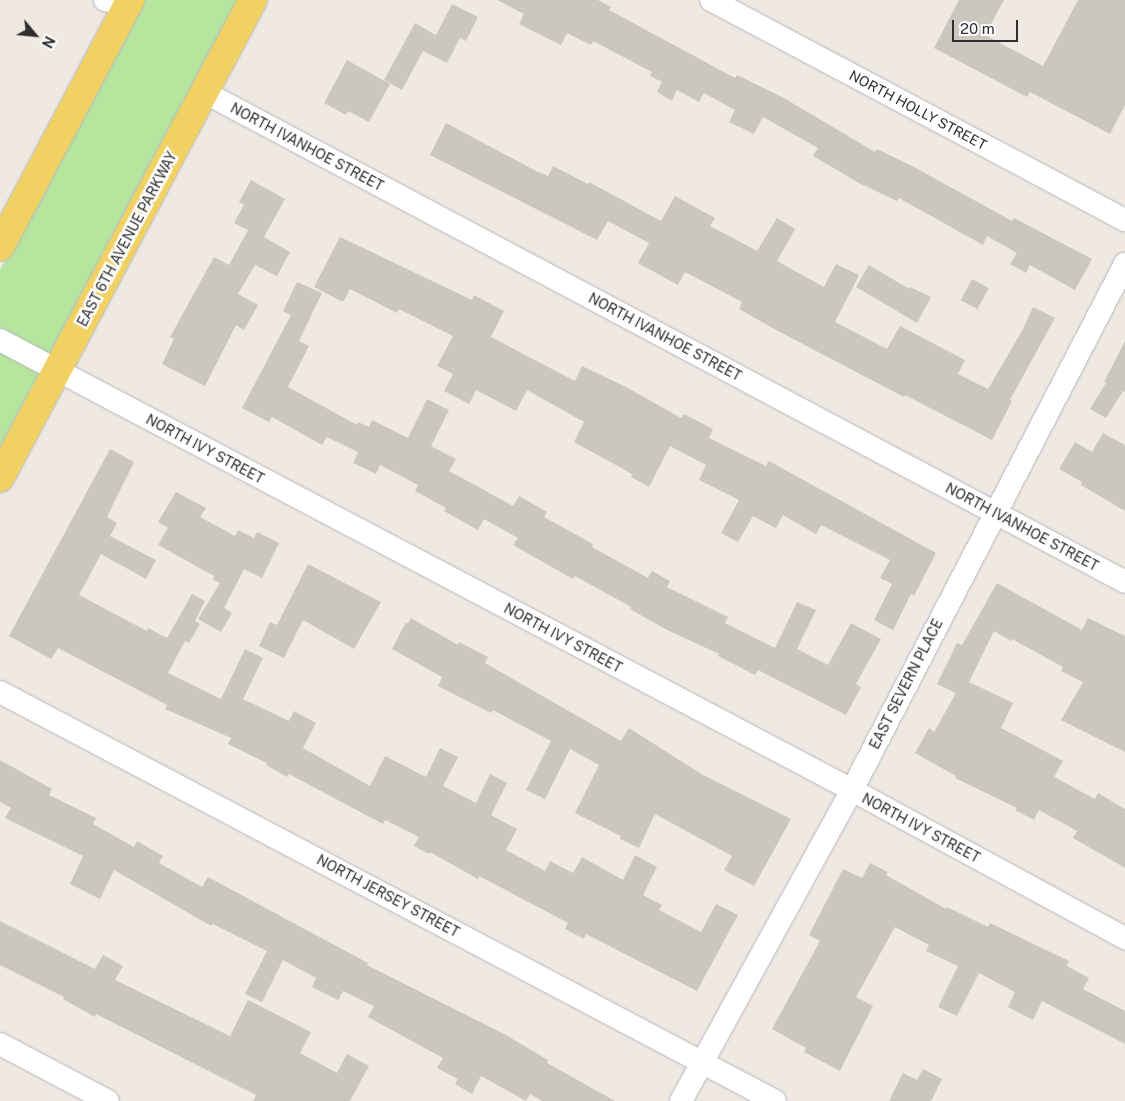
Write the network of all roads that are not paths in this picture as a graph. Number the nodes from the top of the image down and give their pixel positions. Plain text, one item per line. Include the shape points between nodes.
1 (253, 0) edge
2 (712, 0) edge
3 (121, 2) edge
4 (204, 92) junction
5 (1125, 220) edge
6 (0, 247) edge
7 (1125, 264) edge
8 (0, 340) edge
9 (57, 372) junction
10 (0, 478) edge
11 (995, 513) junction
12 (1125, 582) edge
13 (0, 692) edge
14 (852, 790) junction
15 (1125, 938) edge
16 (0, 1044) edge
17 (702, 1062) junction
18 (108, 1101) edge
19 (681, 1101) edge
20 (775, 1101) edge

1 - 4 main road, EAST 6TH AVENUE PARKWAY
2 - 5 street, NORTH HOLLY STREET
3 - 6 main road
4 - 9 main road, EAST 6TH AVENUE PARKWAY
4 - 11 street, NORTH IVANHOE STREET
7 - 11 street, EAST SEVERN PLACE
8 - 9 street, NORTH IVY STREET
9 - 10 main road, EAST 6TH AVENUE PARKWAY
9 - 14 street, NORTH IVY STREET
11 - 12 street, NORTH IVANHOE STREET
11 - 14 street, EAST SEVERN PLACE
13 - 17 street, NORTH JERSEY STREET
14 - 15 street, NORTH IVY STREET
14 - 17 street, EAST SEVERN PLACE
16 - 18 street
17 - 19 street, EAST SEVERN PLACE
17 - 20 street, NORTH JERSEY STREET

